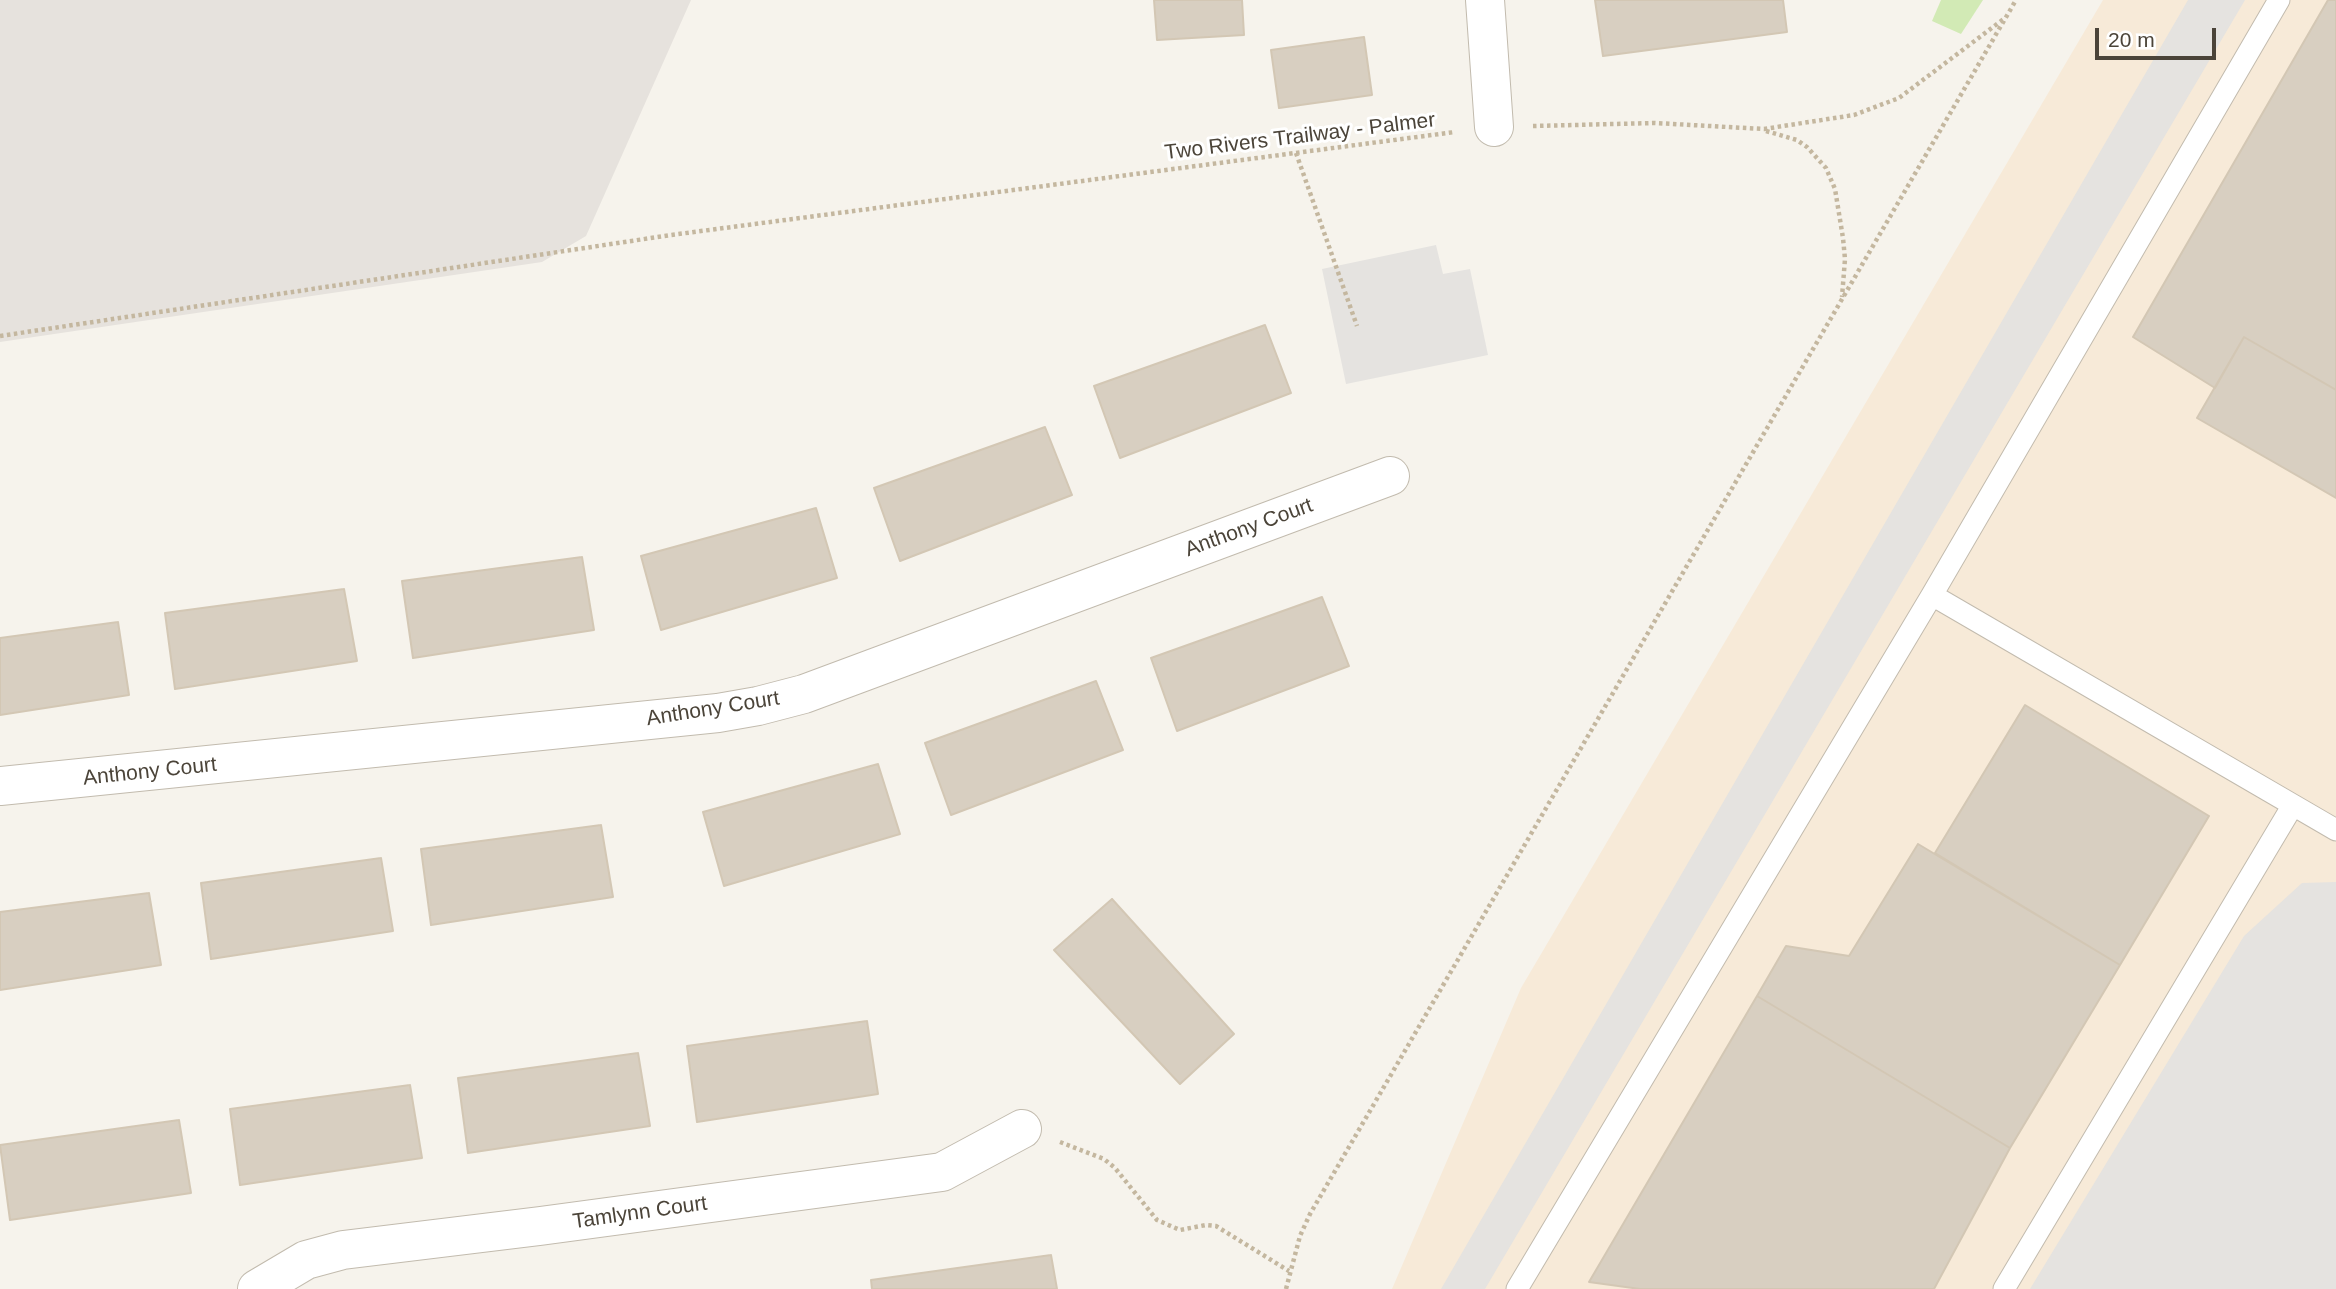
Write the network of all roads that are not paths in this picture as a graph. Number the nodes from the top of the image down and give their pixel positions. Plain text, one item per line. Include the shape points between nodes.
1 (1485, 0) edge
2 (2278, 0) edge
3 (1494, 127) road end
4 (1390, 476) dead end
5 (1932, 595) junction
6 (0, 786) edge
7 (2293, 805) junction
8 (2336, 830) edge
9 (1023, 1129) road end
10 (257, 1289) edge
11 (1517, 1289) edge
12 (2004, 1289) edge

1 - 3 street
2 - 5 lane
4 - 6 street, Anthony Court via 804,694 758,706
5 - 7 lane
5 - 11 lane
7 - 8 lane
7 - 12 lane
9 - 10 street, Tamlynn Court via 942,1172 343,1250 306,1260

